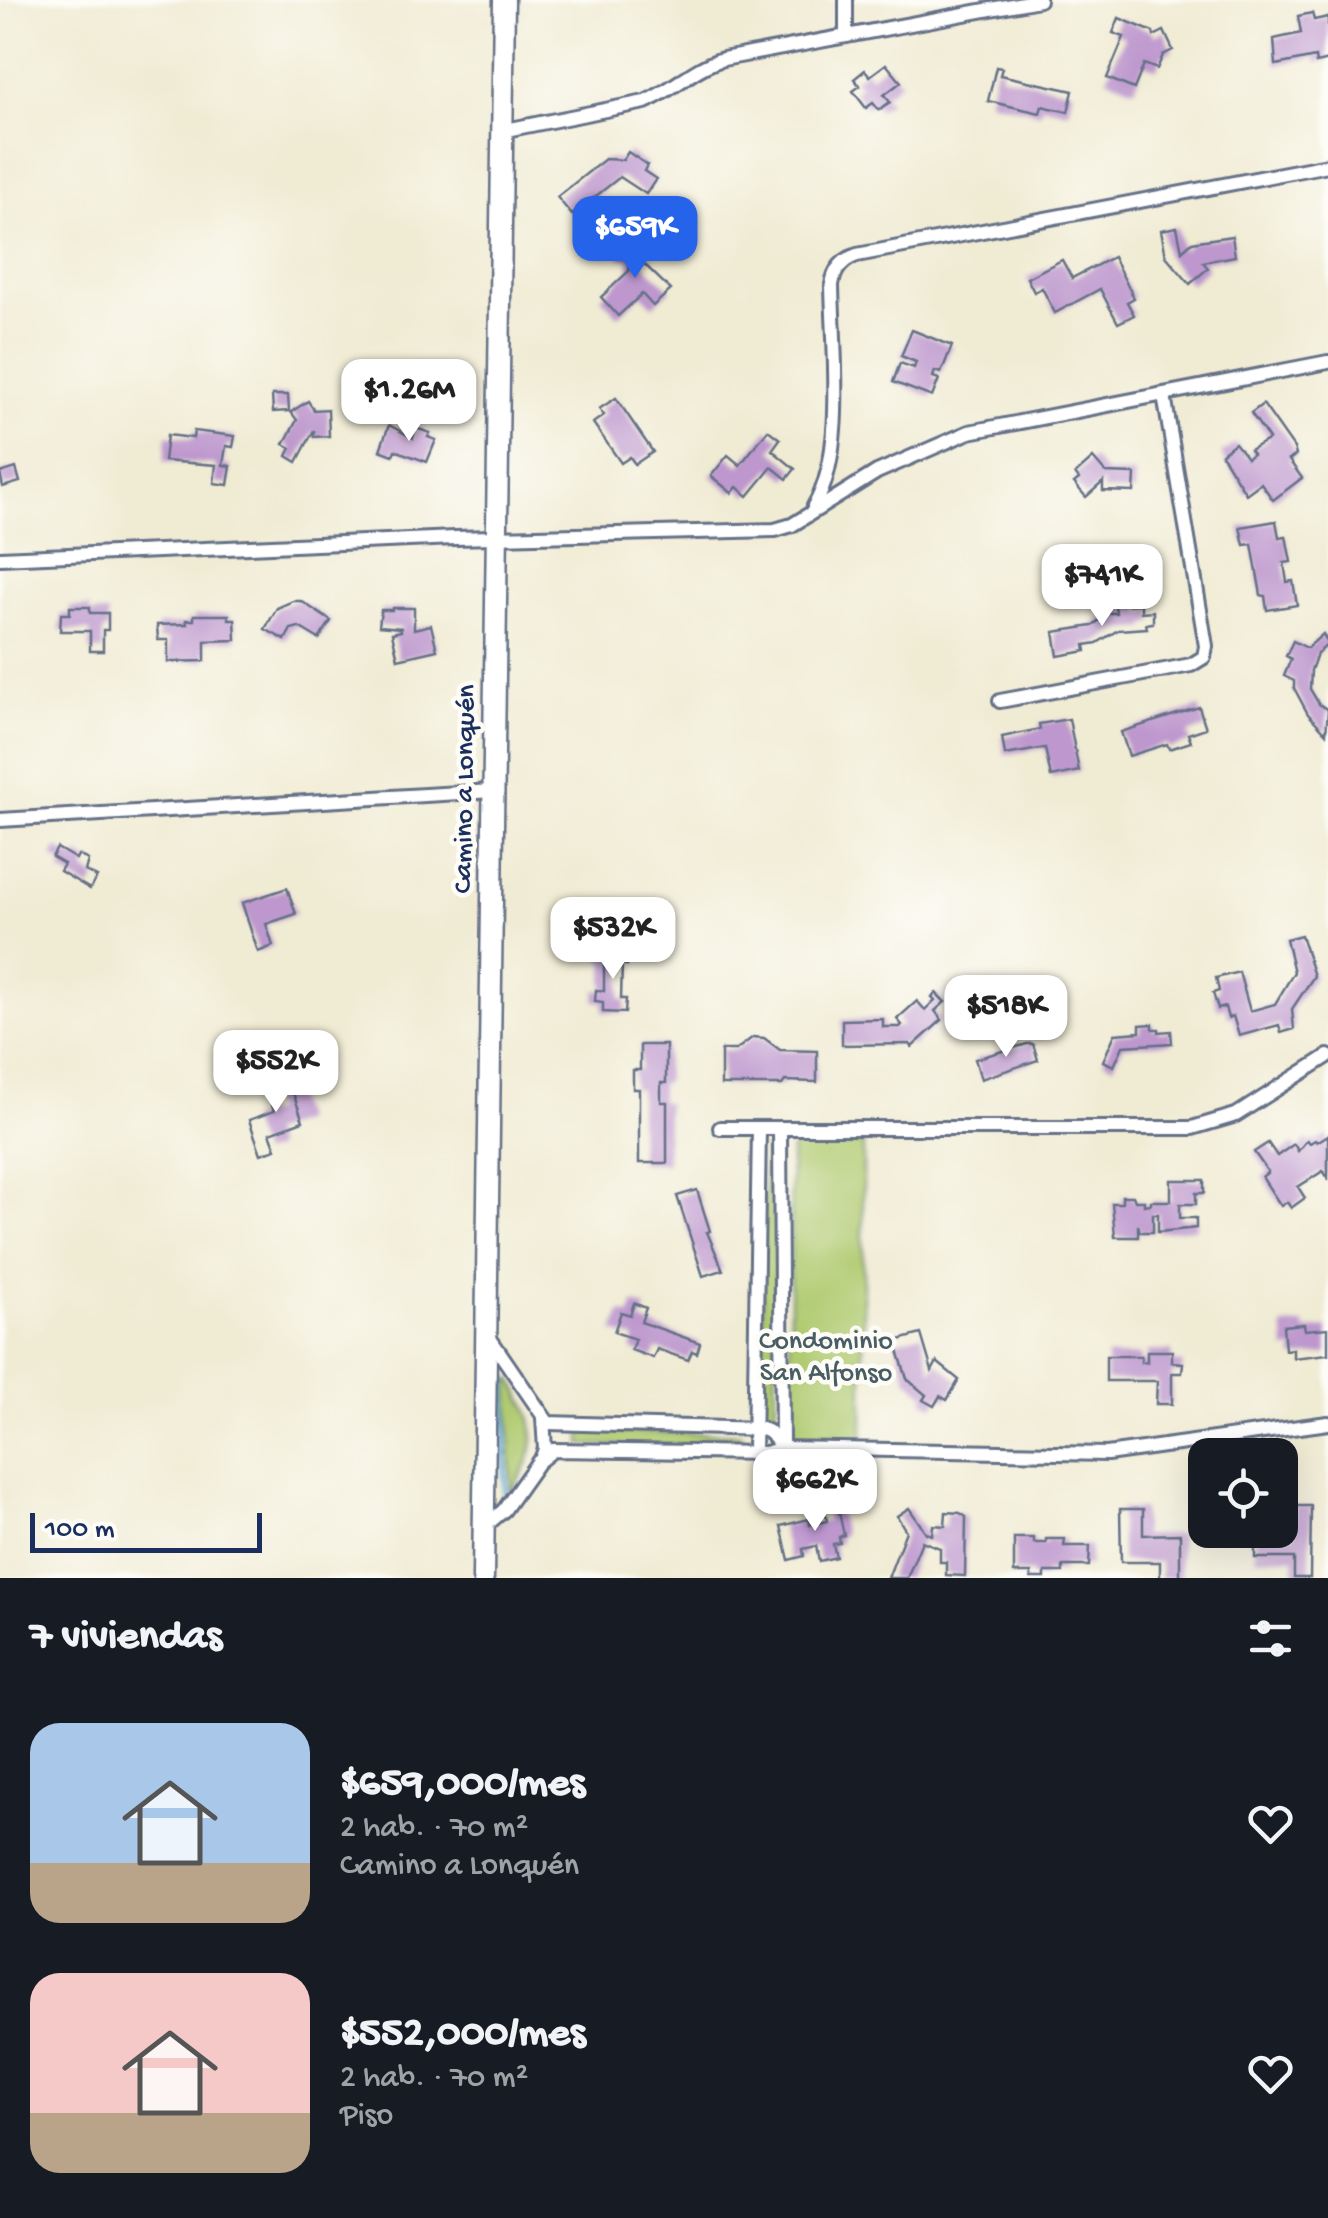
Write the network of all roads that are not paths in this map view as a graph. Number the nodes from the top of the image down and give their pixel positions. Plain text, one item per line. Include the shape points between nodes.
1 (504, 0) edge
2 (846, 0) edge
3 (1040, 0) edge
4 (846, 36) junction
5 (502, 131) junction
6 (1328, 164) edge
7 (1328, 362) edge
8 (1164, 395) junction
9 (810, 512) junction
10 (496, 538) junction
11 (0, 558) edge
12 (1000, 701) dead end
13 (494, 792) junction
14 (0, 820) edge
15 (1328, 1056) edge
16 (720, 1128) dead end
17 (759, 1128) junction
18 (780, 1129) junction
19 (486, 1333) junction
20 (543, 1418) junction
21 (1328, 1423) edge
22 (754, 1429) junction
23 (782, 1448) junction
24 (754, 1453) junction
25 (542, 1457) junction
26 (484, 1527) junction
27 (483, 1578) edge

1 - 5 main road, Camino a Lonquén
2 - 4 street
3 - 4 street
4 - 5 street via 722,58 645,102
5 - 10 main road, Camino a Lonquén
6 - 9 street via 846,260 832,285 832,458
7 - 8 street
8 - 9 street via 970,432 877,472
8 - 12 street via 1204,656 1191,665
9 - 10 street via 765,532
10 - 11 street
10 - 13 main road, Camino a Lonquén
13 - 14 street
13 - 19 main road, Camino a Lonquén
15 - 18 street via 1236,1116 1192,1128
16 - 17 street
17 - 18 street
17 - 22 street
18 - 23 street
19 - 20 street
19 - 26 main road, Camino a Lonquén
20 - 22 street via 559,1425
20 - 25 street
21 - 23 street via 1108,1454
22 - 23 street via 772,1433
22 - 24 street
23 - 24 street
24 - 25 street via 553,1450
25 - 26 street
26 - 27 main road, Camino a Lonquén

